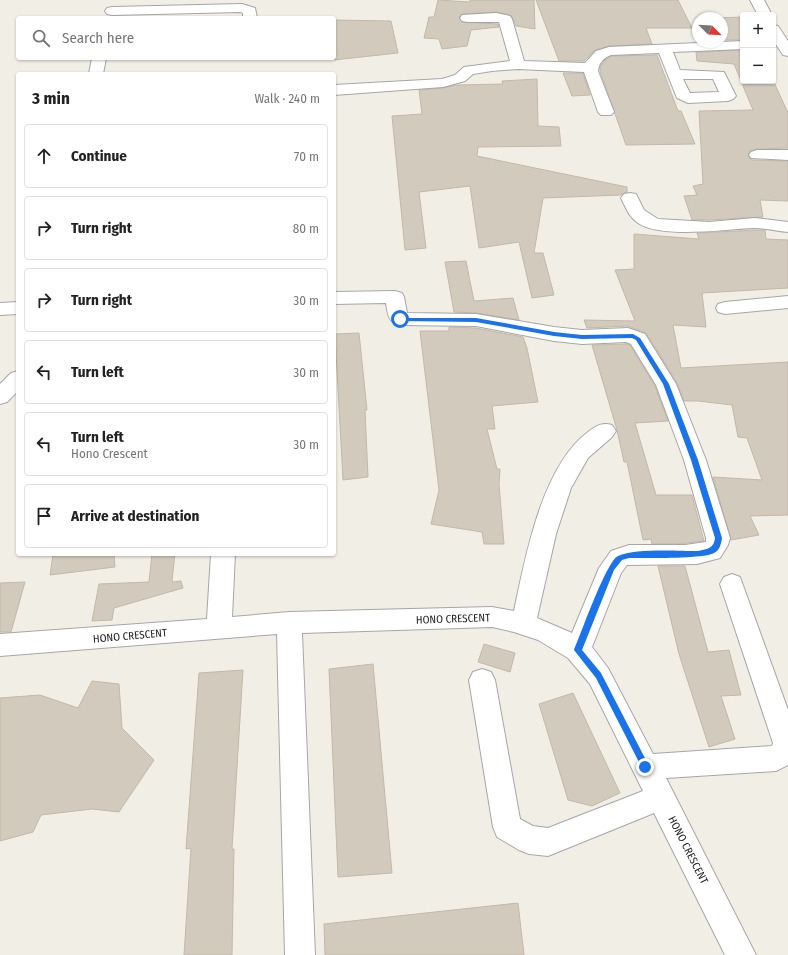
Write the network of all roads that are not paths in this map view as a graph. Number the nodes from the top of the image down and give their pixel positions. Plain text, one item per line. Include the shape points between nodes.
1 (757, 0) edge
2 (112, 10) edge
3 (763, 12) edge
4 (174, 14) edge
5 (250, 16) edge
6 (467, 18) dead end
7 (776, 36) edge
8 (740, 45) edge
9 (781, 47) edge
10 (664, 48) junction
11 (99, 60) edge
12 (518, 65) junction
13 (591, 68) junction
14 (96, 72) edge
15 (673, 74) dead end
16 (336, 90) edge
17 (606, 112) dead end
18 (757, 155) dead end
19 (788, 155) edge
20 (630, 198) dead end
21 (788, 226) edge
22 (336, 298) edge
23 (788, 302) edge
24 (16, 308) edge
25 (725, 308) dead end
26 (0, 309) edge
27 (16, 380) edge
28 (0, 397) edge
29 (606, 431) dead end
30 (223, 556) edge
31 (732, 584) dead end
32 (288, 623) junction
33 (524, 623) junction
34 (219, 628) junction
35 (0, 645) edge
36 (578, 650) junction
37 (482, 680) dead end
38 (645, 767) junction
39 (661, 797) junction
40 (300, 955) edge
41 (741, 955) edge

1 - 3 street
2 - 4 street
4 - 5 street via 242,8 250,11
6 - 12 street via 505,19
7 - 9 street
8 - 10 street
10 - 13 street via 609,51 595,59
10 - 15 street
11 - 14 street
12 - 13 street
12 - 16 street via 469,70 460,78 443,83
13 - 17 street
18 - 19 street
20 - 21 street via 637,213 645,220 660,225 709,227 755,223
22 - 36 street via 395,297 400,319 476,320 554,334 582,337 628,335 638,339 666,384 695,460 718,538 717,546 711,551 698,553 629,555 619,558 611,568
23 - 25 street
24 - 26 street
27 - 28 street
29 - 33 street via 580,451 565,475 536,565
30 - 34 street
31 - 38 street via 786,743 785,752 776,758
32 - 33 street, HONO CRESCENT via 492,616
32 - 34 street, HONO CRESCENT
32 - 40 street
33 - 36 street, HONO CRESCENT
34 - 35 street, HONO CRESCENT
36 - 38 street, HONO CRESCENT via 599,676
37 - 39 street via 507,827 529,840 548,842
38 - 39 street, HONO CRESCENT
39 - 41 street, HONO CRESCENT

